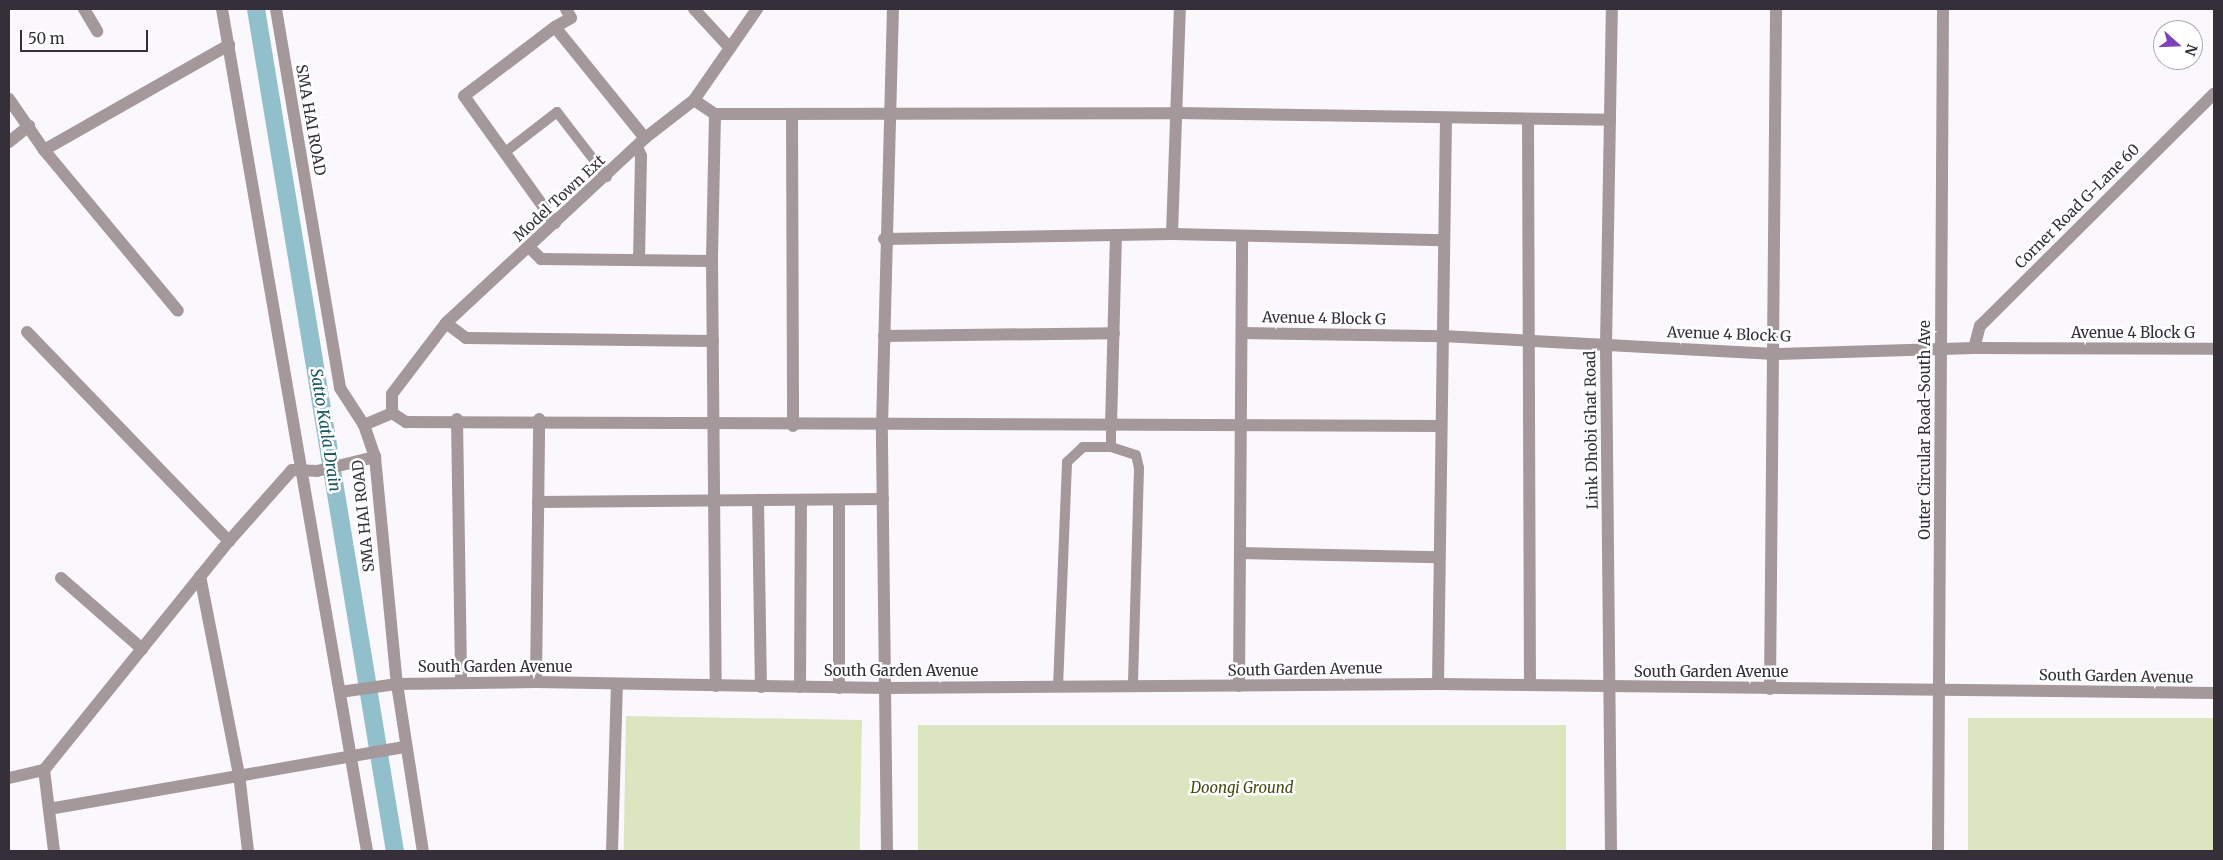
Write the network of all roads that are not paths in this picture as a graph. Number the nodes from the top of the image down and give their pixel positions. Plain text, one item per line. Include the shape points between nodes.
1 (84, 9) edge
2 (222, 9) edge
3 (276, 9) edge
4 (566, 9) edge
5 (694, 9) edge
6 (757, 9) edge
7 (893, 9) edge
8 (1180, 9) edge
9 (1612, 9) edge
10 (1776, 9) edge
11 (1943, 9) edge
12 (555, 27) junction
13 (97, 31) dead end
14 (228, 45) junction
15 (730, 48) junction
16 (2214, 94) edge
17 (9, 98) edge
18 (694, 100) junction
19 (888, 111) junction
20 (1177, 112) junction
21 (715, 114) junction
22 (792, 114) junction
23 (1446, 119) junction
24 (1528, 119) junction
25 (1610, 120) junction
26 (29, 126) junction
27 (9, 142) edge
28 (641, 142) junction
29 (44, 150) junction
30 (504, 153) junction
31 (607, 177) junction
32 (555, 223) junction
33 (1172, 234) junction
34 (1116, 236) junction
35 (1242, 238) junction
36 (884, 239) junction
37 (1443, 240) junction
38 (530, 248) junction
39 (639, 259) junction
40 (712, 261) junction
41 (178, 311) dead end
42 (446, 323) junction
43 (27, 332) dead end
44 (1114, 333) junction
45 (1242, 333) junction
46 (884, 336) junction
47 (1442, 336) junction
48 (1527, 340) junction
49 (713, 341) junction
50 (1606, 346) junction
51 (1974, 348) junction
52 (2214, 350) edge
53 (1941, 351) junction
54 (1775, 354) junction
55 (392, 414) junction
56 (457, 419) junction
57 (539, 420) junction
58 (714, 422) junction
59 (364, 425) junction
60 (1240, 425) junction
61 (793, 426) junction
62 (1111, 426) junction
63 (1441, 426) junction
64 (882, 427) junction
65 (1110, 447) junction
66 (375, 457) junction
67 (303, 467) junction
68 (715, 500) junction
69 (758, 500) junction
70 (801, 500) junction
71 (839, 500) junction
72 (883, 500) junction
73 (538, 502) junction
74 (229, 541) junction
75 (1240, 553) junction
76 (1439, 557) junction
77 (200, 576) junction
78 (61, 578) dead end
79 (142, 649) junction
80 (536, 682) junction
81 (461, 683) junction
82 (397, 684) junction
83 (617, 684) junction
84 (1438, 684) junction
85 (1530, 685) junction
86 (716, 686) junction
87 (1133, 686) junction
88 (1239, 686) junction
89 (761, 687) junction
90 (800, 687) junction
91 (1058, 687) junction
92 (1610, 687) junction
93 (839, 688) junction
94 (886, 688) junction
95 (1770, 689) junction
96 (1940, 690) junction
97 (345, 692) junction
98 (2214, 693) edge
99 (400, 748) junction
100 (356, 755) junction
101 (44, 770) junction
102 (239, 774) junction
103 (9, 778) edge
104 (49, 809) junction
105 (54, 851) edge
106 (248, 851) edge
107 (366, 851) edge
108 (423, 851) edge
109 (612, 851) edge
110 (887, 851) edge
111 (1611, 851) edge
112 (1938, 851) edge

1 - 13 street
2 - 14 street
3 - 59 street, SMA HAI ROAD via 340,388
4 - 12 street via 571,18
5 - 15 street
6 - 15 street, Model Town Ext
7 - 19 street
8 - 20 street
9 - 25 street, Link Dhobi Ghat Road
10 - 54 street
11 - 53 street, Outer Circular Road-South Ave
12 - 28 street
12 - 30 street via 464,96
14 - 29 street
14 - 67 street
15 - 18 street, Model Town Ext
16 - 51 street, Corner Road G-Lane 60 via 1980,326
17 - 26 street
18 - 21 street
18 - 28 street, Model Town Ext
19 - 20 street
19 - 22 street
19 - 36 street
20 - 23 street
20 - 33 street
21 - 22 street
21 - 40 street
22 - 61 street
23 - 24 street
23 - 37 street
24 - 25 street
24 - 48 street
25 - 50 street, Link Dhobi Ghat Road
26 - 27 street
26 - 29 street
28 - 31 street, Model Town Ext
28 - 39 street
29 - 41 street
30 - 31 lane via 557,112
30 - 32 street
31 - 32 street, Model Town Ext
32 - 38 street, Model Town Ext
33 - 34 street
33 - 35 street
34 - 36 street
34 - 44 street
35 - 37 street
35 - 45 street
36 - 46 street
37 - 47 street
38 - 39 street via 541,259
38 - 42 street, Model Town Ext
39 - 40 street
40 - 49 street
42 - 49 street via 466,338
42 - 55 street, Model Town Ext via 392,394
43 - 74 street
44 - 46 street
44 - 62 street
45 - 47 street, Avenue 4 Block G
45 - 60 street
46 - 64 street
47 - 48 street, Avenue 4 Block G
47 - 63 street
48 - 50 street, Avenue 4 Block G
48 - 85 street
49 - 58 street
50 - 54 street, Avenue 4 Block G
50 - 92 street, Link Dhobi Ghat Road
51 - 52 street, Avenue 4 Block G
51 - 53 street, Avenue 4 Block G
53 - 54 street, Avenue 4 Block G
53 - 96 street, Outer Circular Road-South Ave
54 - 95 street
55 - 56 street via 406,422
55 - 59 street
56 - 57 street
56 - 81 street
57 - 58 street
57 - 73 street
58 - 61 street
58 - 68 street
59 - 66 street, SMA HAI ROAD
60 - 62 street
60 - 63 street
60 - 75 street
61 - 64 street
62 - 64 street
62 - 65 lane
63 - 76 street
64 - 72 street
65 - 87 lane via 1136,455 1139,468
65 - 91 lane via 1083,447 1067,462
66 - 67 street via 317,471
66 - 82 street, SMA HAI ROAD
67 - 74 street via 292,470
67 - 97 street
68 - 69 street
68 - 73 street
68 - 86 street
69 - 70 street
69 - 89 street
70 - 71 street
70 - 90 street
71 - 72 street
71 - 93 street
72 - 94 street
73 - 80 street
74 - 77 street
75 - 76 street
75 - 88 street
76 - 84 street
77 - 79 street
77 - 102 street
78 - 79 street
79 - 101 street
80 - 81 street, South Garden Avenue
80 - 83 street, South Garden Avenue
81 - 82 street, South Garden Avenue
82 - 97 street, South Garden Avenue
82 - 99 street, SMA HAI ROAD
83 - 86 street, South Garden Avenue
83 - 109 street
84 - 85 street, South Garden Avenue
84 - 88 street, South Garden Avenue
85 - 92 street, South Garden Avenue
86 - 89 street, South Garden Avenue
87 - 88 street, South Garden Avenue
87 - 91 street, South Garden Avenue
89 - 90 street, South Garden Avenue
90 - 93 street, South Garden Avenue
91 - 94 street, South Garden Avenue
92 - 95 street, South Garden Avenue
92 - 111 street, Link Dhobi Ghat Road
93 - 94 street, South Garden Avenue
94 - 110 street
95 - 96 street, South Garden Avenue
96 - 98 street, South Garden Avenue
96 - 112 street, Outer Circular Road-South Ave
97 - 100 street
99 - 100 street
99 - 108 street, SMA HAI ROAD
100 - 102 street
100 - 107 street
101 - 103 street
101 - 104 street
102 - 104 street
102 - 106 street
104 - 105 street

